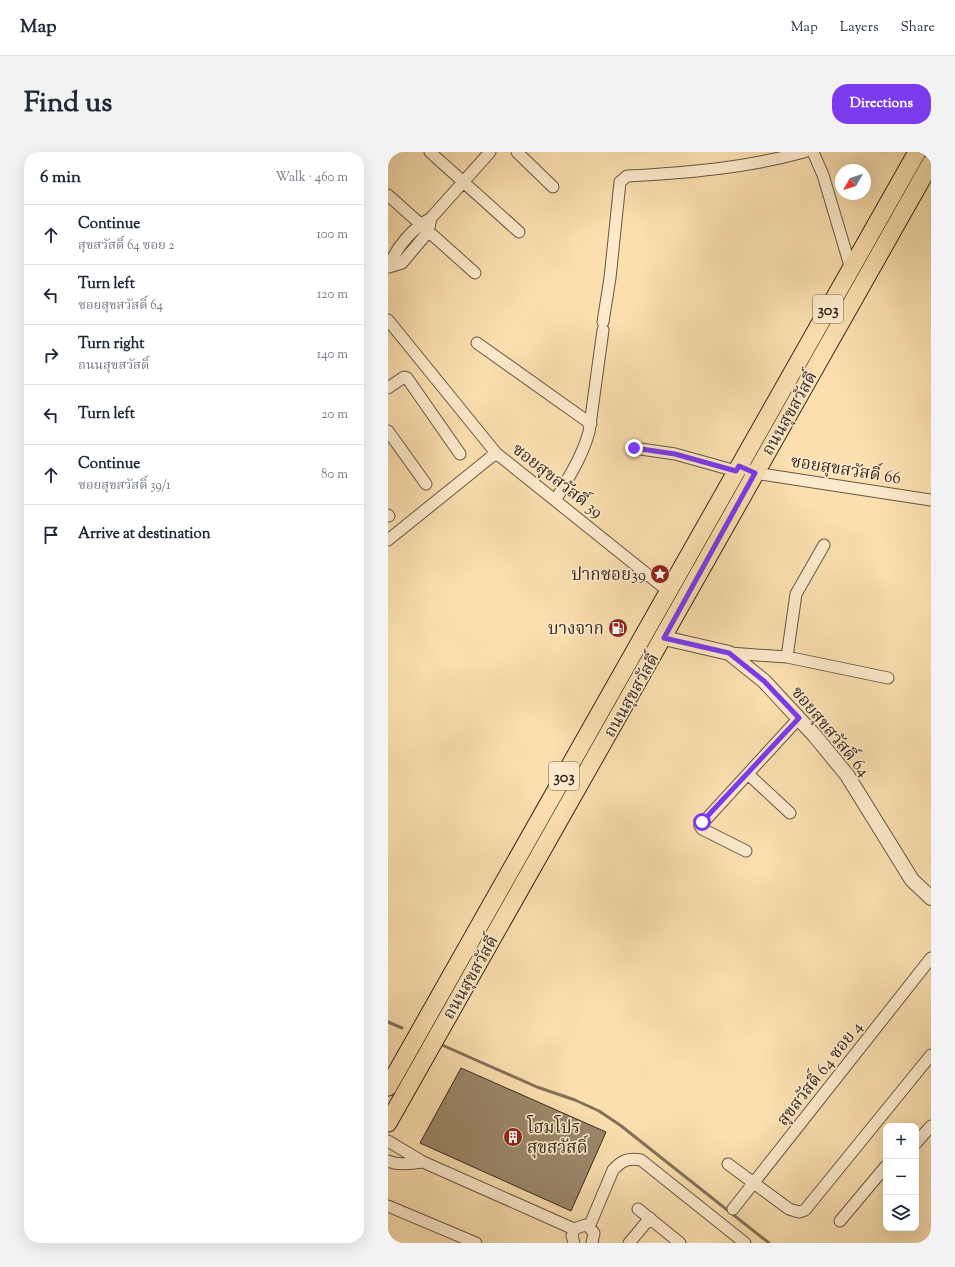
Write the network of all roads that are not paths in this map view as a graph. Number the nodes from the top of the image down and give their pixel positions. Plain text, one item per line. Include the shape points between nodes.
1 (430, 152) edge
2 (490, 152) edge
3 (517, 152) edge
4 (804, 152) edge
5 (813, 152) edge
6 (917, 152) edge
7 (931, 163) edge
8 (463, 182) junction
9 (926, 183) edge
10 (553, 187) dead end
11 (388, 196) edge
12 (431, 218) junction
13 (420, 225) junction
14 (428, 232) junction
15 (519, 232) dead end
16 (389, 267) edge
17 (851, 269) junction
18 (475, 273) dead end
19 (388, 320) edge
20 (477, 343) dead end
21 (388, 388) edge
22 (591, 424) junction
23 (388, 431) edge
24 (634, 448) dead end
25 (496, 453) junction
26 (460, 454) dead end
27 (738, 469) junction
28 (755, 473) junction
29 (426, 484) dead end
30 (556, 499) junction
31 (931, 500) edge
32 (388, 540) edge
33 (824, 545) dead end
34 (668, 591) junction
35 (664, 638) junction
36 (729, 653) junction
37 (787, 657) junction
38 (888, 678) dead end
39 (799, 718) junction
40 (748, 774) junction
41 (790, 814) dead end
42 (746, 851) dead end
43 (931, 898) edge
44 (931, 958) edge
45 (931, 1054) edge
46 (388, 1087) edge
47 (388, 1123) edge
48 (931, 1126) edge
49 (919, 1140) edge
50 (388, 1141) edge
51 (388, 1161) edge
52 (423, 1162) junction
53 (728, 1164) dead end
54 (883, 1170) edge
55 (754, 1183) junction
56 (388, 1206) edge
57 (638, 1209) dead end
58 (733, 1209) dead end
59 (650, 1218) junction
60 (840, 1221) dead end
61 (589, 1227) junction
62 (574, 1229) junction
63 (476, 1243) edge
64 (574, 1243) edge
65 (592, 1243) edge
66 (629, 1243) edge
67 (680, 1243) edge
68 (745, 1243) edge

1 - 8 street
2 - 8 street
3 - 10 street
4 - 22 street via 740,166 687,173 627,176 620,182
5 - 17 street via 824,176
6 - 17 main road, ถนนสุขสวัสดิ์ / 303
7 - 9 main road, ถนนสุขสวัสดิ์ / 303
8 - 12 street
8 - 15 street
9 - 28 main road, ถนนสุขสวัสดิ์ / 303
11 - 13 street
12 - 13 street
12 - 14 street
13 - 14 street
13 - 16 street via 393,255
14 - 16 street via 402,263
14 - 18 street
17 - 27 main road, ถนนสุขสวัสดิ์ / 303
19 - 25 street
20 - 22 street
21 - 26 street via 404,377 407,378
22 - 30 street via 585,447
23 - 29 street
24 - 27 street, ซอยสุขสวัสดิ์ 66 via 675,454
25 - 30 street, ซอยสุขสวัสดิ์ 39
25 - 32 street, ซอยสุขสวัสดิ์ 39
27 - 28 street, ซอยสุขสวัสดิ์ 66
27 - 34 main road, ถนนสุขสวัสดิ์ / 303
28 - 31 street, ซอยสุขสวัสดิ์ 66
28 - 35 main road, ถนนสุขสวัสดิ์ / 303
30 - 34 street, ซอยสุขสวัสดิ์ 39
33 - 37 street via 796,594
34 - 46 main road, ถนนสุขสวัสดิ์ / 303
35 - 36 street, ซอยสุขสวัสดิ์ 64
35 - 47 main road, ถนนสุขสวัสดิ์ / 303
36 - 37 street
36 - 39 street, ซอยสุขสวัสดิ์ 64 via 764,681
37 - 38 street
39 - 40 street
39 - 43 street, ซอยสุขสวัสดิ์ 64 via 847,775 912,880
40 - 41 street
40 - 42 street via 700,826
44 - 55 street, สุขสวัสดิ์ 64 ซอย 4
45 - 55 street via 805,1210 799,1212 789,1209
48 - 49 street
50 - 52 street
51 - 52 street via 408,1164
52 - 62 street
53 - 55 street
54 - 60 street
55 - 58 street, สุขสวัสดิ์ 64 ซอย 4
56 - 63 street
57 - 59 street
59 - 66 street
59 - 67 street
61 - 62 street via 581,1226
61 - 65 street via 594,1233
61 - 68 street via 613,1170 629,1158 642,1160
62 - 64 street

